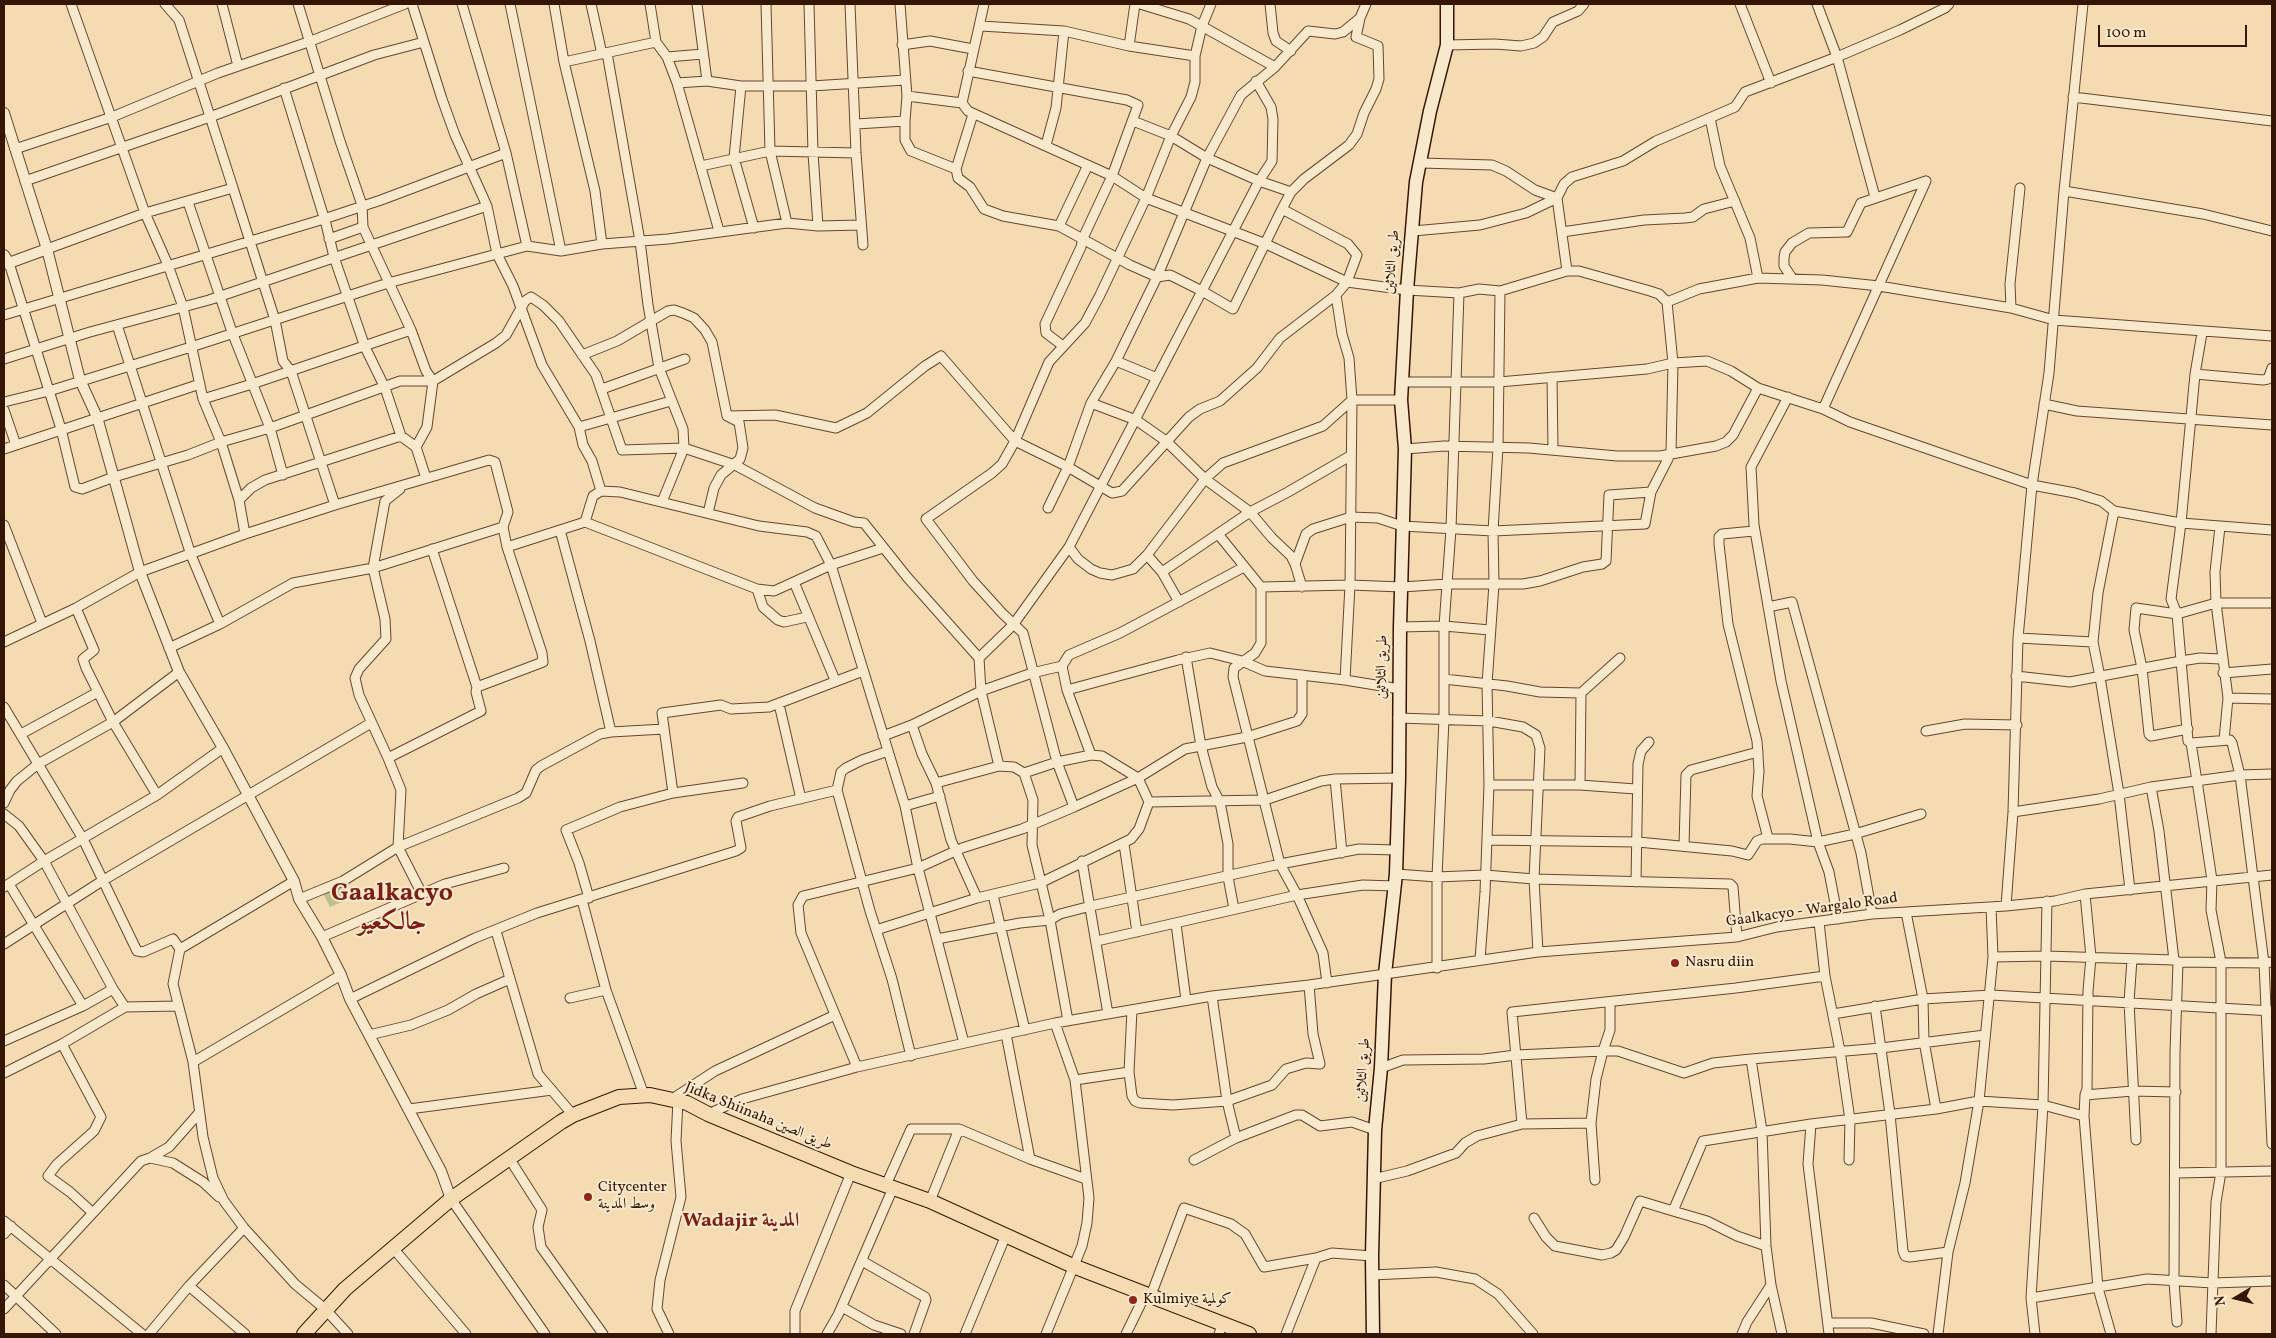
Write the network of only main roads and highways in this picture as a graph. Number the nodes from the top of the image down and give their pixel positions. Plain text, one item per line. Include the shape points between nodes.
1 (1444, 4) edge
2 (1221, 1329) edge
3 (304, 1334) edge
4 (1248, 1334) edge
5 (1373, 1334) edge

1 - 5 main road, طريق الثلاثين via 1447,44 1416,182 1401,400 1404,449 1399,778 1395,880 1375,1130
2 - 3 main road, Jidka Shiinaha طريق الصين via 1148,1294 1072,1266 930,1201 851,1173 675,1100 644,1095 619,1097 573,1115 509,1158 451,1199 393,1248 325,1309
2 - 4 main road, Jidka Shiinaha طريق الصين

